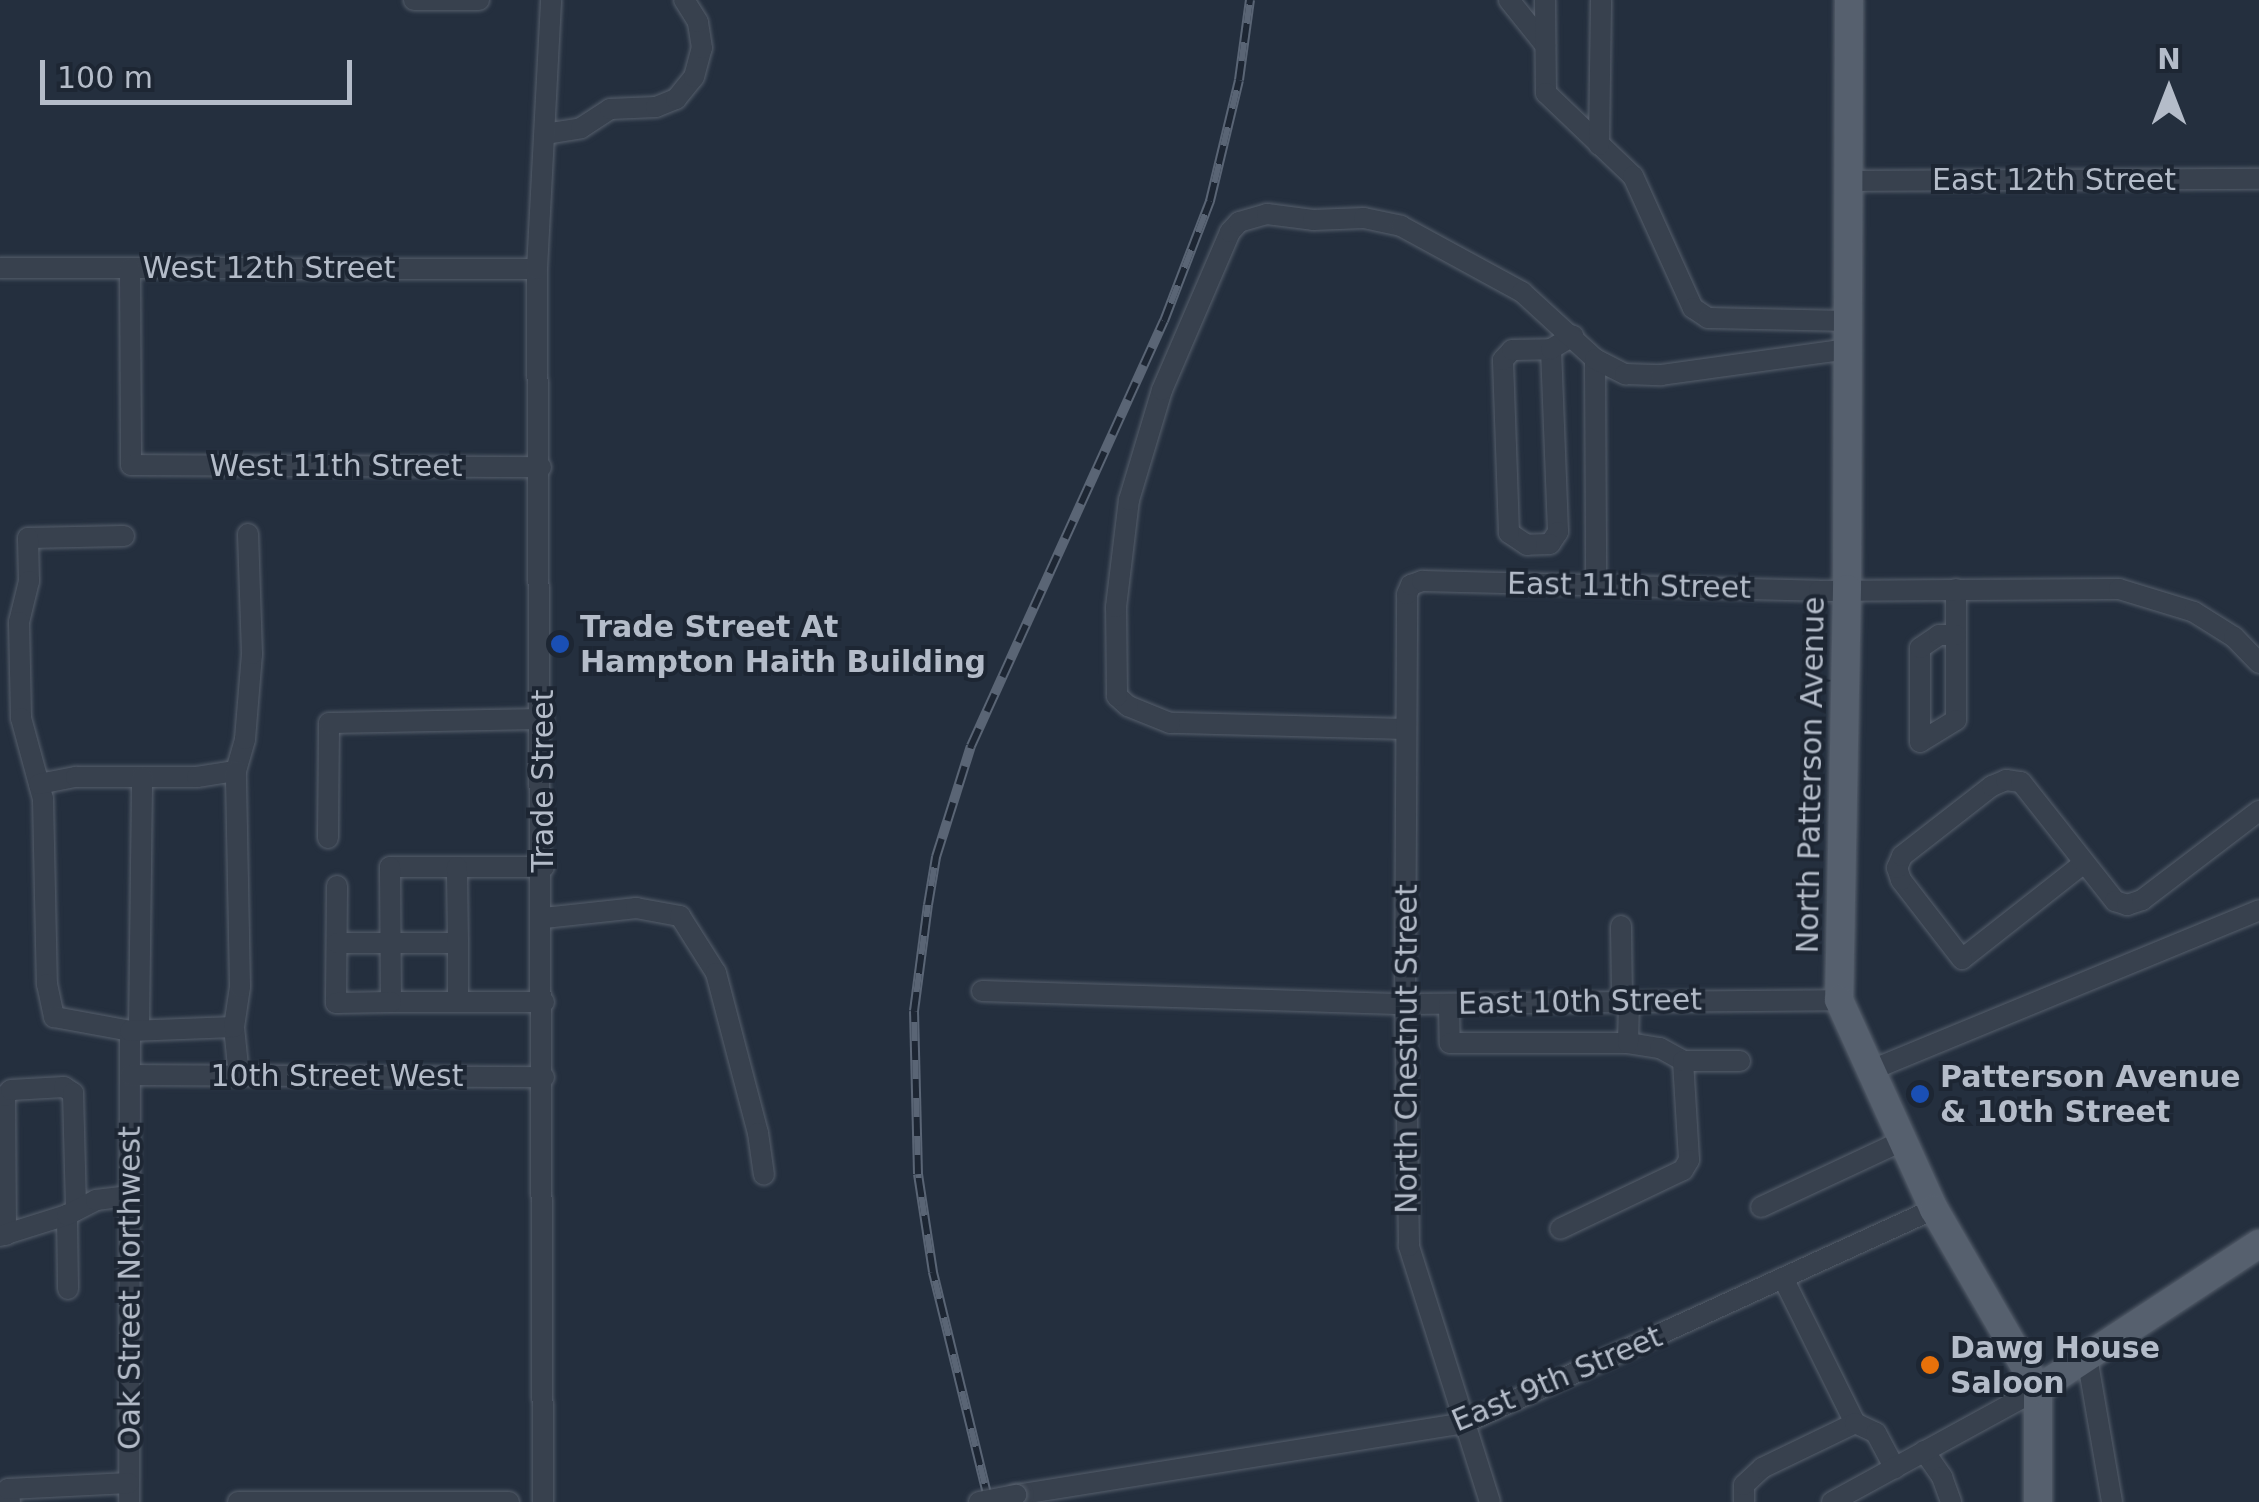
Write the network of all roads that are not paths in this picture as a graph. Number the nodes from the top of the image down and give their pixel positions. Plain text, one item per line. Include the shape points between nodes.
1 (414, 0) edge
2 (552, 0) edge
3 (684, 0) edge
4 (1509, 0) edge
5 (1545, 0) edge
6 (1601, 0) edge
7 (1849, 0) edge
8 (472, 1) edge
9 (1545, 45) junction
10 (545, 134) junction
11 (1598, 145) junction
12 (2259, 179) edge
13 (1849, 182) junction
14 (0, 268) edge
15 (130, 268) junction
16 (538, 269) junction
17 (1849, 335) junction
18 (1573, 336) junction
19 (1551, 350) junction
20 (1595, 360) junction
21 (541, 467) junction
22 (248, 534) dead end
23 (124, 536) dead end
24 (1411, 585) joint
25 (1596, 585) junction
26 (1847, 589) junction
27 (1956, 590) junction
28 (1956, 635) junction
29 (2259, 662) edge
30 (543, 720) junction
31 (1406, 729) junction
32 (236, 771) junction
33 (142, 777) junction
34 (39, 784) junction
35 (2259, 811) edge
36 (328, 838) dead end
37 (2084, 863) junction
38 (457, 867) junction
39 (544, 867) junction
40 (337, 886) dead end
41 (2259, 910) edge
42 (544, 918) junction
43 (1621, 926) dead end
44 (337, 943) junction
45 (390, 943) junction
46 (458, 943) junction
47 (982, 990) dead end
48 (1839, 1000) junction
49 (1625, 1001) junction
50 (391, 1002) junction
51 (458, 1002) junction
52 (544, 1002) junction
53 (1405, 1004) junction
54 (1450, 1004) junction
55 (234, 1027) junction
56 (134, 1030) junction
57 (1628, 1044) junction
58 (1683, 1061) junction
59 (1740, 1061) dead end
60 (1870, 1071) junction
61 (130, 1075) junction
62 (240, 1076) junction
63 (544, 1077) junction
64 (1902, 1141) junction
65 (764, 1175) dead end
66 (130, 1202) junction
67 (1761, 1206) dead end
68 (1934, 1208) junction
69 (72, 1212) junction
70 (1560, 1229) dead end
71 (3, 1235) edge
72 (2259, 1244) edge
73 (1783, 1278) junction
74 (68, 1289) dead end
75 (2087, 1357) junction
76 (2038, 1389) junction
77 (1466, 1423) junction
78 (1856, 1423) junction
79 (1924, 1452) junction
80 (1895, 1468) junction
81 (129, 1492) edge
82 (9, 1496) edge
83 (238, 1502) edge
84 (509, 1502) edge
85 (543, 1502) edge
86 (980, 1502) edge
87 (1490, 1502) edge
88 (1744, 1502) edge
89 (1832, 1502) edge
90 (1951, 1502) edge
91 (2038, 1502) edge
92 (2112, 1502) edge

1 - 8 street
2 - 10 street, Trade Street
3 - 10 street via 698,22 702,48 694,77 676,98 610,109 581,128
4 - 9 street
5 - 9 street
6 - 11 street
7 - 13 main road, North Patterson Avenue
9 - 11 street via 1546,94
10 - 16 street, Trade Street
11 - 17 street via 1633,176 1700,314
12 - 13 street, East 12th Street
13 - 17 main road, North Patterson Avenue
14 - 15 street, West 12th Street
15 - 16 street, West 12th Street
15 - 21 street, West 11th Street via 131,466
16 - 21 street, Trade Street
17 - 20 street via 1643,376
17 - 26 main road, North Patterson Avenue
18 - 19 street
18 - 20 street
18 - 31 street via 1522,292 1401,226 1267,214 1230,232 1170,372 1129,500 1116,607 1117,696 1170,723
19 - 19 street via 1512,350 1503,360 1508,533 1528,545 1550,544 1558,532
20 - 25 street
21 - 30 street, Trade Street
22 - 32 street via 252,654
23 - 34 street via 28,538 29,581 19,622 21,718
24 - 25 street, East 11th Street
24 - 31 street, North Chestnut Street
25 - 26 street, East 11th Street
26 - 27 street, East 11th Street
26 - 48 main road, North Patterson Avenue
27 - 28 street
27 - 29 street, East 11th Street via 2120,590 2156,598 2207,620
28 - 28 street via 1956,720 1920,742 1920,648
30 - 36 street via 329,722
30 - 39 street, Trade Street
31 - 53 street, North Chestnut Street
32 - 33 street
32 - 55 street via 240,987
33 - 34 street
33 - 56 street, Oak Street Northwest
34 - 56 street via 54,1017
35 - 37 street via 2142,900 2115,902
37 - 37 street via 2021,782 2006,780 1902,856 1897,868 1962,959
38 - 39 street
38 - 45 street via 390,867
38 - 46 street
39 - 42 street, Trade Street
40 - 44 street
41 - 60 street
42 - 52 street, Trade Street
42 - 65 street via 636,908 680,916 716,973
43 - 49 street
44 - 45 street
44 - 50 street via 336,1003
45 - 46 street
45 - 50 street
46 - 51 street
47 - 53 street, East 10th Street
48 - 49 street, East 10th Street
48 - 60 main road, North Patterson Avenue
49 - 54 street, East 10th Street
49 - 57 street
50 - 51 street
51 - 52 street
52 - 63 street, Trade Street
53 - 54 street, East 10th Street
53 - 77 street, North Chestnut Street via 1409,1246
54 - 57 street via 1450,1043
55 - 56 street
55 - 62 street
56 - 61 street, Oak Street Northwest
57 - 58 street via 1660,1048
58 - 59 street
58 - 70 street via 1683,1170
60 - 64 main road, North Patterson Avenue
61 - 62 street, 10th Street West
61 - 66 street, Oak Street Northwest
62 - 63 street, 10th Street West
63 - 85 street, Trade Street
64 - 67 street
64 - 68 main road, North Patterson Avenue
66 - 69 street via 98,1213
66 - 81 street, Oak Street Northwest
68 - 73 street, East 9th Street
68 - 76 main road, North Patterson Avenue
69 - 71 street
69 - 71 street via 73,1093 64,1087 11,1090 5,1096
69 - 74 street
72 - 75 main road
73 - 77 street, East 9th Street
73 - 78 street
75 - 76 main road
75 - 92 street
76 - 79 street
76 - 91 main road, North Patterson Avenue
77 - 86 street, East 9th Street, bridge
77 - 87 street, North Chestnut Street
78 - 80 street via 1876,1433
78 - 88 street via 1762,1468 1744,1485
79 - 80 street
79 - 90 street
80 - 89 street
81 - 82 street
83 - 84 street

